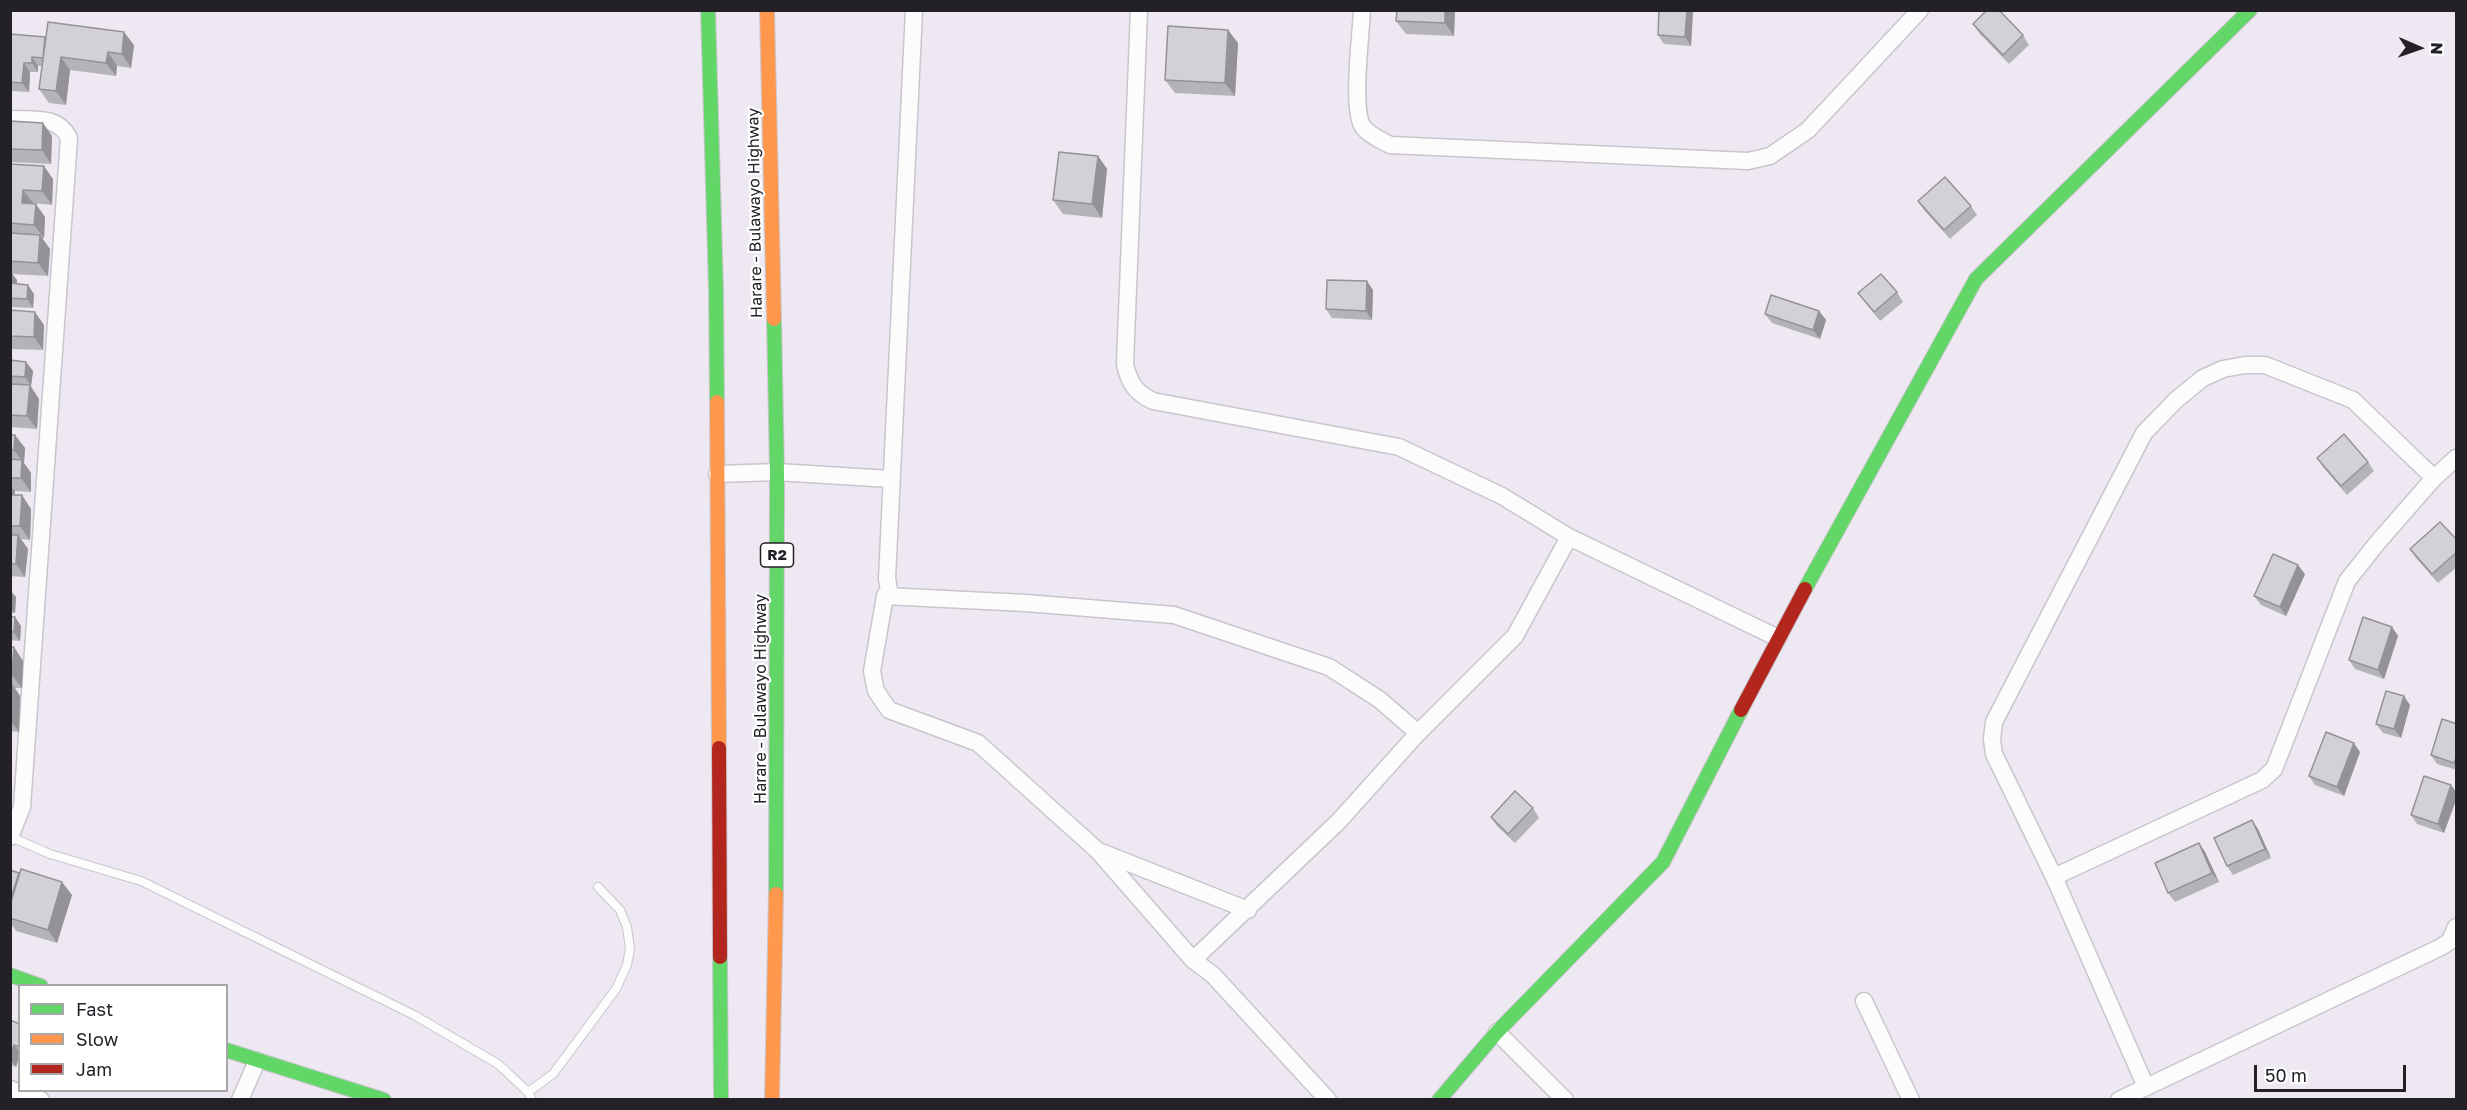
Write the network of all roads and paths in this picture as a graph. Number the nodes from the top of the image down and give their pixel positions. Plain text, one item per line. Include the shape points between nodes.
1 (708, 10) edge
2 (767, 10) edge
3 (914, 10) edge
4 (1139, 10) edge
5 (1362, 10) edge
6 (2250, 10) edge
7 (1915, 12) edge
8 (10, 119) edge
9 (2457, 458) edge
10 (777, 472) junction
11 (717, 474) junction
12 (2434, 478) junction
13 (890, 479) junction
14 (1569, 537) junction
15 (885, 596) junction
16 (1778, 638) junction
17 (1418, 733) junction
18 (11, 837) edge
19 (1098, 851) junction
20 (2054, 877) junction
21 (598, 886) dead end
22 (1248, 910) junction
23 (2457, 927) edge
24 (1193, 960) junction
25 (10, 975) edge
26 (35, 984) edge
27 (1864, 1001) dead end
28 (1497, 1032) junction
29 (228, 1051) edge
30 (257, 1061) junction
31 (2146, 1087) junction
32 (18, 1092) edge
33 (530, 1096) edge
34 (41, 1100) edge
35 (240, 1100) edge
36 (384, 1100) edge
37 (720, 1100) edge
38 (772, 1100) edge
39 (1328, 1100) edge
40 (1439, 1100) edge
41 (1565, 1100) edge
42 (1911, 1100) edge
43 (2119, 1100) edge

1 - 11 main road
2 - 10 main road, Harare - Bulawayo Highway / R2
3 - 13 street
4 - 14 street via 1125,364 1134,389 1153,401 1399,447 1502,496
5 - 7 street via 1357,110 1362,126 1390,145 1748,161 1770,156 1808,130
6 - 16 main road via 1976,279
8 - 18 street via 53,121 64,127 69,138 22,807
9 - 12 street
10 - 11 street
10 - 13 street
10 - 38 main road, Harare - Bulawayo Highway / R2
11 - 37 main road
12 - 20 street via 2347,581 2269,775
12 - 20 street via 2353,400 2265,366 2223,369 2203,378 2168,408 2144,434 1994,722 1994,754
13 - 15 street via 889,590
14 - 16 street
14 - 17 street via 1515,636
15 - 17 street via 1174,615 1329,667 1380,700
15 - 19 street via 872,671 876,691 889,710 978,744
16 - 28 main road via 1663,862
17 - 22 street via 1339,821
18 - 33 lane via 50,854 141,881 255,936 498,1064
19 - 22 street
19 - 24 street
20 - 31 street
21 - 33 lane via 620,910 627,927 627,965 616,989 553,1074
22 - 24 street
23 - 31 street via 2450,941 2441,947
24 - 39 street via 1213,975
25 - 26 main road
27 - 42 street
28 - 40 main road
28 - 41 street
29 - 30 main road
30 - 35 street
30 - 36 main road
31 - 43 street
32 - 34 street

